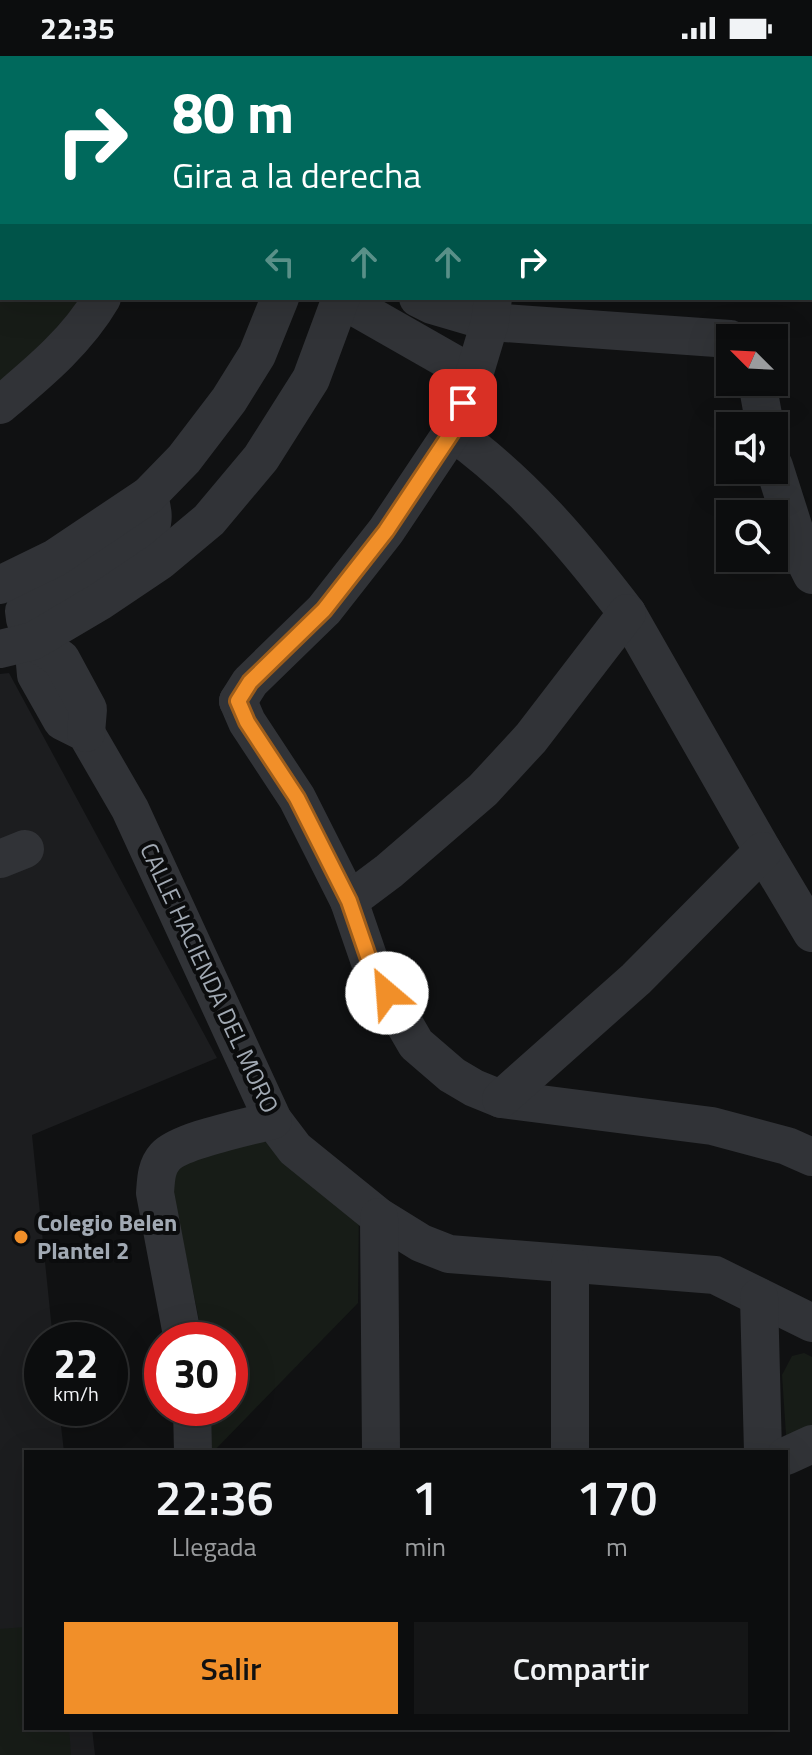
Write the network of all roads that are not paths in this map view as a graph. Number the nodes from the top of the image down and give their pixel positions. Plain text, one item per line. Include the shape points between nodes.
1 (101, 300) edge
2 (279, 300) edge
3 (340, 300) edge
4 (344, 300) edge
5 (422, 300) edge
6 (491, 310) edge
7 (716, 337) edge
8 (474, 375) junction
9 (0, 405) edge
10 (452, 432) junction
11 (780, 484) edge
12 (149, 495) junction
13 (812, 575) edge
14 (0, 585) edge
15 (627, 613) junction
16 (16, 645) edge
17 (763, 851) junction
18 (349, 901) junction
19 (812, 933) edge
20 (501, 1099) junction
21 (273, 1120) junction
22 (812, 1157) edge
23 (379, 1217) junction
24 (570, 1264) junction
25 (759, 1297) junction
26 (180, 1322) edge
27 (812, 1323) edge
28 (192, 1426) edge
29 (812, 1444) edge
30 (193, 1450) edge
31 (381, 1450) edge
32 (570, 1450) edge
33 (763, 1450) edge
34 (788, 1455) edge

1 - 9 street via 50,364
2 - 12 street via 257,355 229,400
3 - 16 street via 311,379 261,458 209,520 99,602
4 - 8 street
5 - 6 street
6 - 7 street
6 - 8 street
8 - 10 street
10 - 15 street via 536,503
10 - 18 street via 386,531 324,610 250,682 225,695 297,798
11 - 13 street
12 - 14 street via 55,558
12 - 16 street, CALLE HACIENDA DEL MORO via 153,522 148,530 135,543 28,604
15 - 17 street
15 - 18 street via 531,738 483,790
16 - 21 street, CALLE HACIENDA DEL MORO via 62,721 86,733 130,809
17 - 19 street
17 - 20 street via 636,979
18 - 20 street via 372,968 416,1044 452,1075
20 - 22 street via 712,1126
21 - 23 street, CALLE HACIENDA DEL MORO via 295,1149
21 - 26 street via 186,1144 166,1155 157,1171 155,1193
23 - 24 street, CALLE HACIENDA DEL MORO via 449,1254
23 - 31 street
24 - 25 street, CALLE HACIENDA DEL MORO via 715,1275
24 - 32 street
25 - 27 street, CALLE HACIENDA DEL MORO
25 - 33 street
28 - 30 street
29 - 34 street

